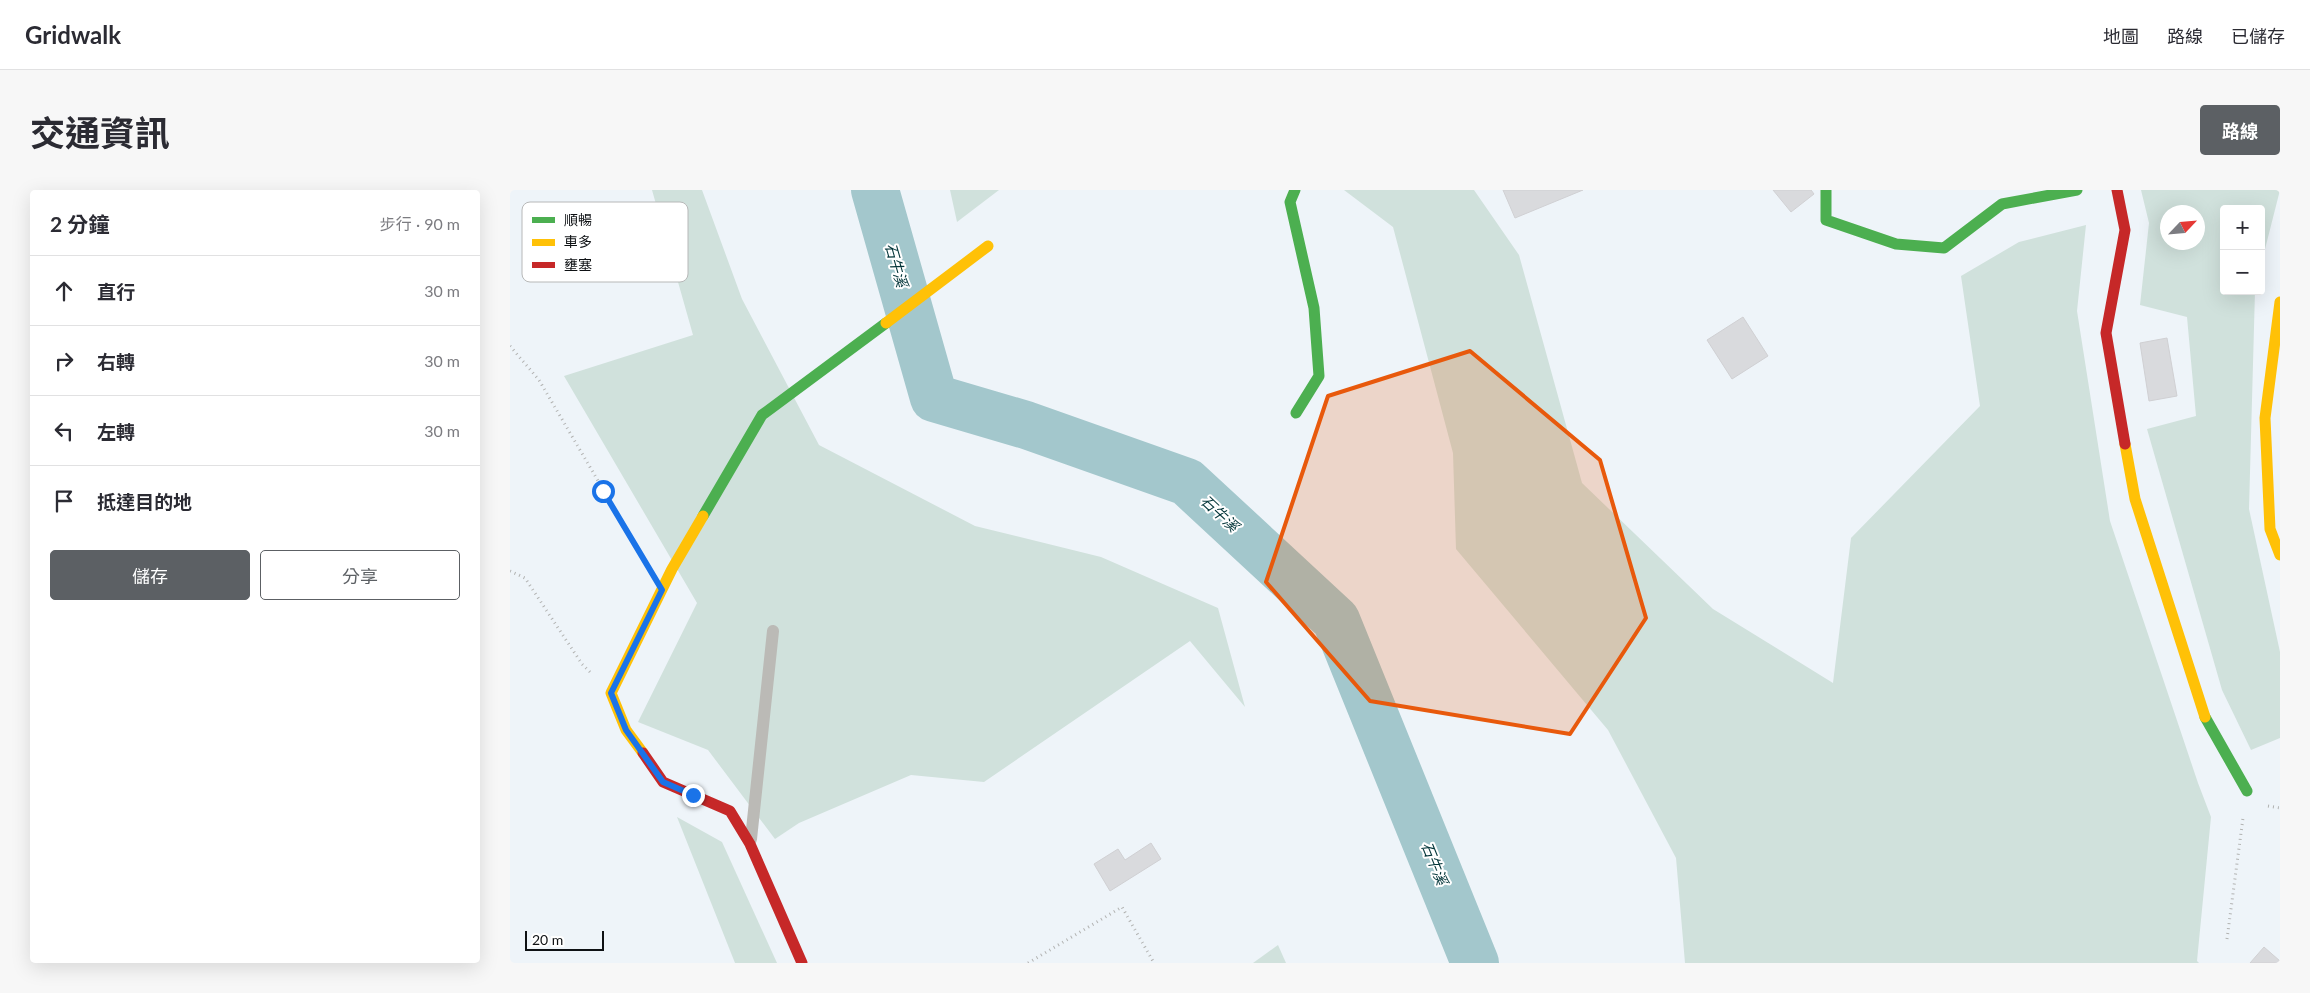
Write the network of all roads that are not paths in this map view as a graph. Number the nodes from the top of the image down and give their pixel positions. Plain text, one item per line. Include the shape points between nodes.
1 (1295, 190) edge
2 (1826, 190) edge
3 (2077, 190) edge
4 (2117, 190) edge
5 (988, 246) dead end
6 (2280, 302) edge
7 (1296, 413) dead end
8 (2280, 555) edge
9 (773, 631) dead end
10 (2247, 791) road end
11 (750, 844) junction
12 (802, 963) edge

1 - 7 street via 1290,202 1314,308 1319,376
2 - 3 street via 1826,220 1896,244 1944,248 2002,204
4 - 10 street via 2125,230 2106,333 2135,499 2206,720
5 - 11 street via 762,415 662,590 611,693 626,730 663,782 730,811
6 - 8 street via 2266,418 2270,530
9 - 11 lane
11 - 12 street

